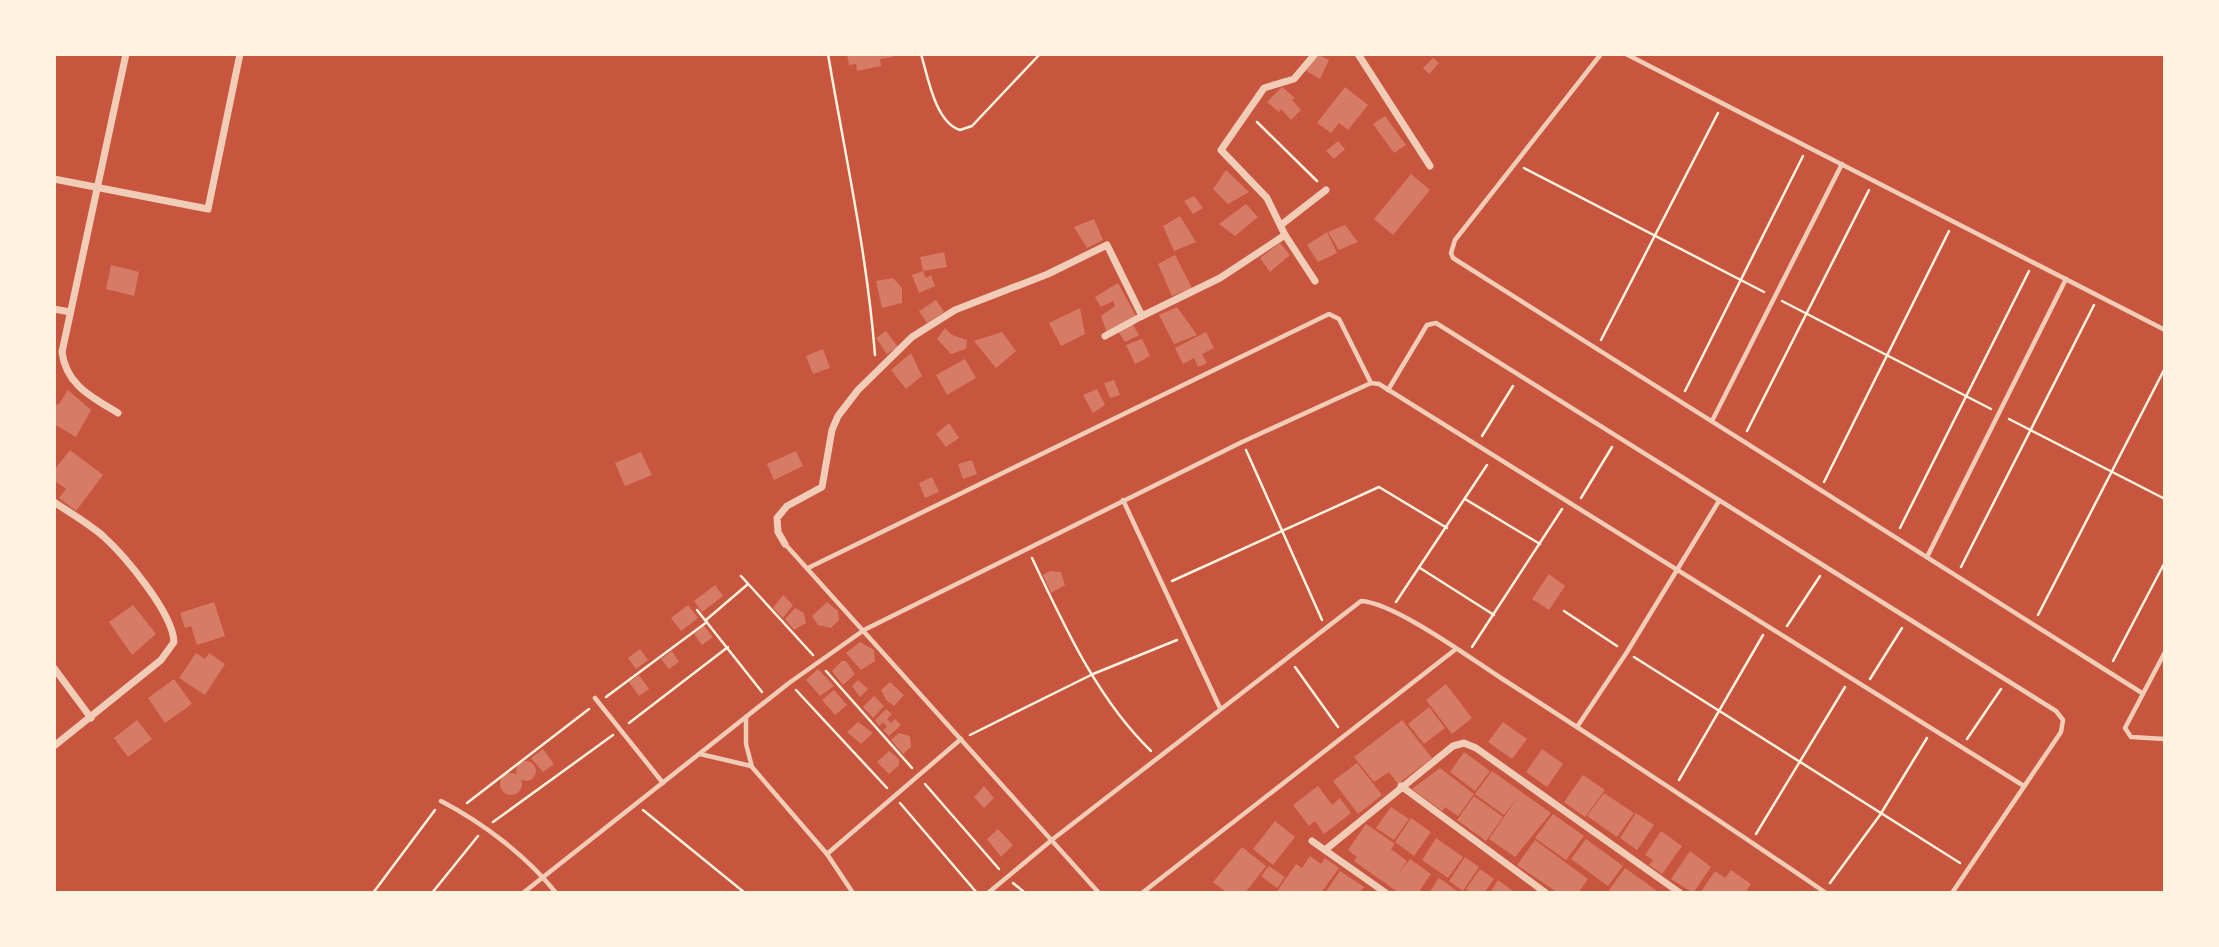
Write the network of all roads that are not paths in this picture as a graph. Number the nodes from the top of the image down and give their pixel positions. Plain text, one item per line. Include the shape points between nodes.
1 (126, 54) edge
2 (240, 54) edge
3 (1315, 54) edge
4 (1358, 54) edge
5 (1601, 54) edge
6 (1626, 54) edge
7 (1842, 164) junction
8 (1430, 166) dead end
9 (54, 179) edge
10 (99, 188) junction
11 (1326, 190) road end
12 (1281, 225) junction
13 (1285, 235) junction
14 (2066, 279) junction
15 (1315, 281) dead end
16 (54, 310) edge
17 (70, 312) junction
18 (1142, 316) junction
19 (2165, 330) edge
20 (1105, 337) dead end
21 (1371, 383) junction
22 (1388, 390) junction
23 (118, 413) dead end
24 (1712, 421) junction
25 (1123, 500) junction
26 (1718, 501) junction
27 (54, 502) edge
28 (785, 544) joint
29 (1927, 557) junction
30 (808, 568) junction
31 (1677, 570) junction
32 (864, 630) junction
33 (1456, 649) junction
34 (2165, 652) edge
35 (54, 668) edge
36 (2143, 693) junction
37 (597, 700) road end
38 (1220, 708) junction
39 (746, 717) junction
40 (90, 718) junction
41 (1577, 727) junction
42 (961, 739) junction
43 (2165, 740) edge
44 (54, 746) edge
45 (700, 754) junction
46 (752, 767) junction
47 (663, 783) junction
48 (1401, 786) junction
49 (2024, 786) junction
50 (441, 802) road end
51 (1053, 839) junction
52 (1312, 841) dead end
53 (1325, 850) junction
54 (827, 854) junction
55 (543, 876) junction
56 (1824, 892) edge
57 (523, 893) edge
58 (556, 893) edge
59 (853, 893) edge
60 (988, 893) edge
61 (1099, 893) edge
62 (1142, 893) edge
63 (1386, 893) edge
64 (1546, 893) edge
65 (1680, 893) edge
66 (1952, 893) edge

1 - 10 street
2 - 10 street via 208,209
3 - 12 street via 1294,79 1264,88 1221,150 1256,183
4 - 8 street
5 - 24 lane via 1454,240 1451,253
6 - 7 lane
7 - 14 lane
7 - 24 lane
9 - 10 street
10 - 17 street
11 - 12 street
12 - 13 street
13 - 15 street
13 - 18 street via 1220,278
14 - 19 lane
14 - 29 lane
16 - 17 street
17 - 23 street via 62,352 67,374 82,390
18 - 20 street
18 - 28 street via 1107,245 939,318 912,337 838,416 822,487 787,506 777,518
21 - 22 lane
21 - 25 lane
21 - 30 lane via 1339,319 1329,314
22 - 26 lane via 1431,323
22 - 31 lane
24 - 29 lane
25 - 32 lane
25 - 38 lane
26 - 31 lane
26 - 49 lane via 2056,711 2063,720 2061,732
27 - 40 street via 116,549 174,631 169,651
28 - 30 lane
29 - 36 lane
30 - 32 lane
31 - 41 lane
31 - 49 lane
32 - 39 lane
32 - 42 lane
33 - 38 lane via 1391,611 1361,601
33 - 41 lane
33 - 62 lane
34 - 36 lane
35 - 40 street
36 - 43 lane via 2126,723 2127,733 2136,739
37 - 47 lane
38 - 51 lane
39 - 45 lane
39 - 46 lane
40 - 44 street
41 - 56 lane
42 - 51 lane
42 - 54 lane
45 - 46 lane
45 - 47 lane
46 - 54 lane
47 - 55 lane
48 - 53 street
48 - 64 street
48 - 65 street via 1453,746 1464,743
49 - 66 lane
50 - 55 lane via 485,828
51 - 60 lane
51 - 61 lane
52 - 53 street
53 - 63 street
54 - 59 lane
55 - 57 lane
55 - 58 lane

